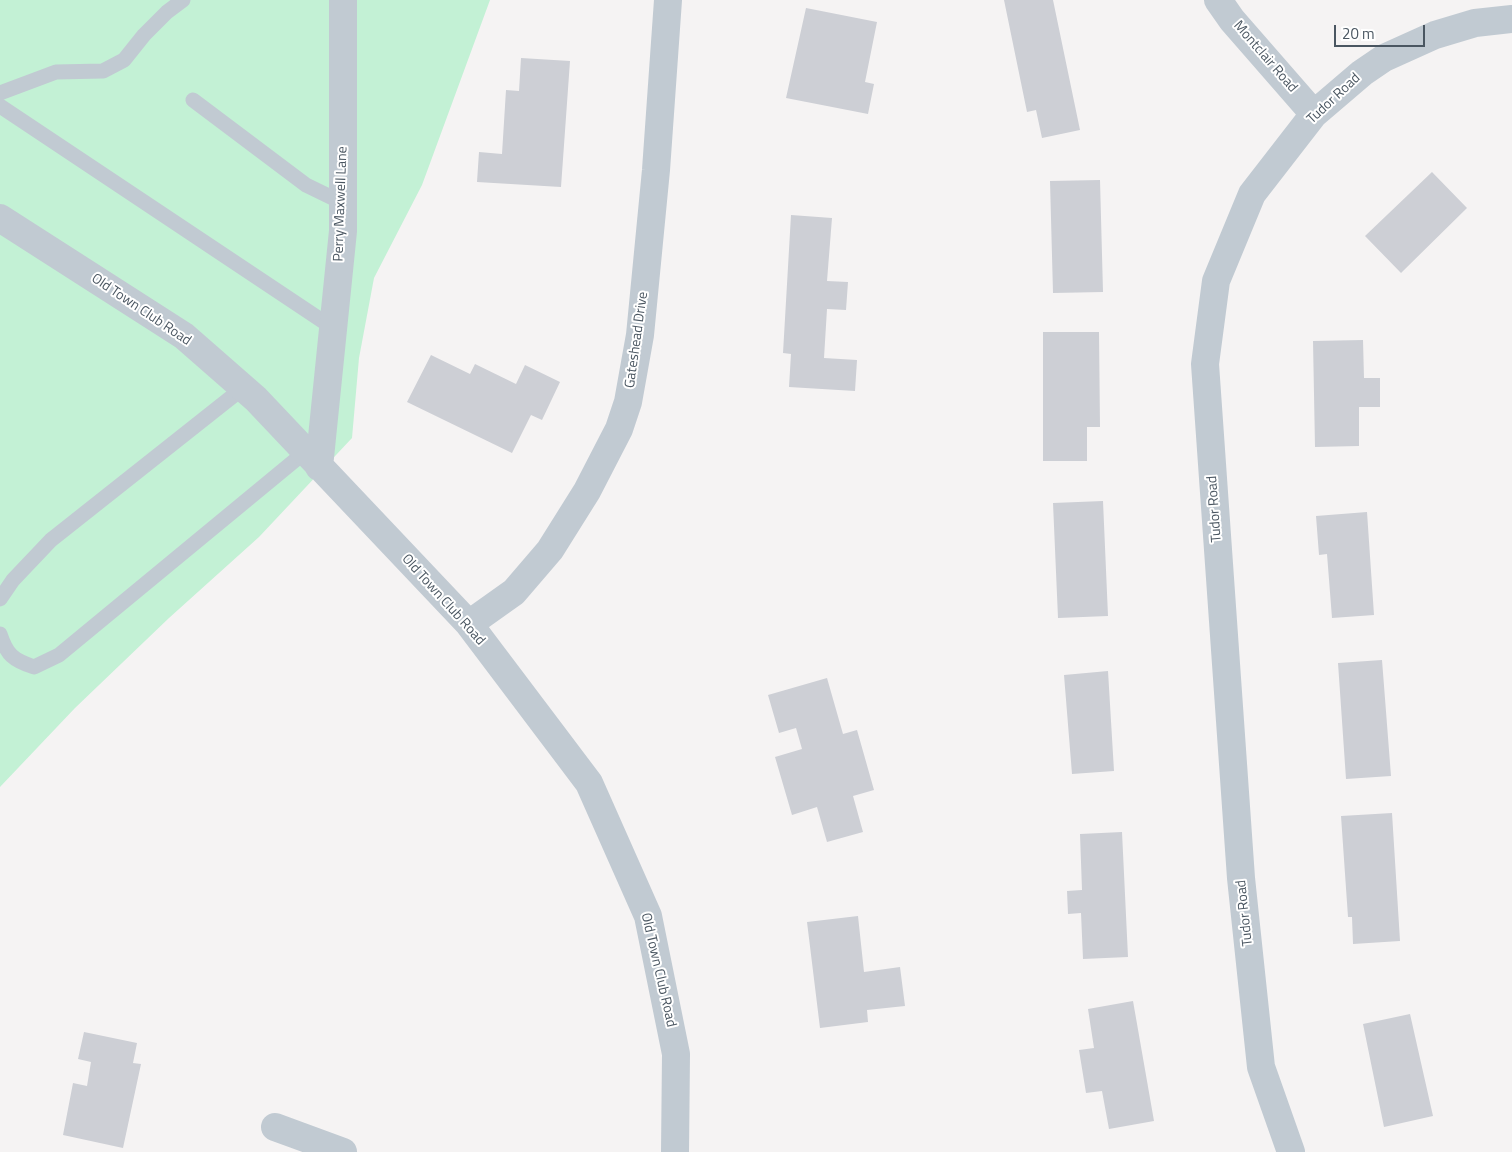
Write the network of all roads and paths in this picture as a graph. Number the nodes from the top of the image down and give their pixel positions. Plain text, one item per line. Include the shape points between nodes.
1 (183, 0) edge
2 (343, 0) edge
3 (668, 0) edge
4 (1218, 0) edge
5 (1512, 19) edge
6 (0, 93) edge
7 (193, 100) dead end
8 (0, 106) edge
9 (1314, 114) junction
10 (343, 203) junction
11 (0, 218) edge
12 (333, 328) junction
13 (243, 388) junction
14 (312, 459) junction
15 (0, 600) edge
16 (469, 624) junction
17 (0, 634) edge
18 (274, 1127) dead end
19 (343, 1152) edge
20 (676, 1152) edge
21 (1291, 1152) edge

1 - 6 lane via 166,12 124,60 103,71 56,72
2 - 10 street, Perry Maxwell Lane
3 - 16 street, Gateshead Drive via 640,335 628,402 619,429 587,491 550,550 514,592
4 - 9 street, Montclair Road
5 - 9 street, Tudor Road via 1475,24 1435,35 1384,58
7 - 10 lane via 306,185
8 - 12 lane
9 - 21 street, Tudor Road via 1252,194 1216,281 1205,364 1241,878 1261,1066
10 - 12 street, Perry Maxwell Lane
11 - 13 street, Old Town Club Road via 184,336
12 - 14 street, Perry Maxwell Lane
13 - 14 street, Old Town Club Road
13 - 15 lane via 51,540 13,580
14 - 16 street, Old Town Club Road
14 - 17 lane via 59,655 34,667 17,662 5,649
16 - 20 street, Old Town Club Road via 589,783 648,916 676,1054
18 - 19 street

